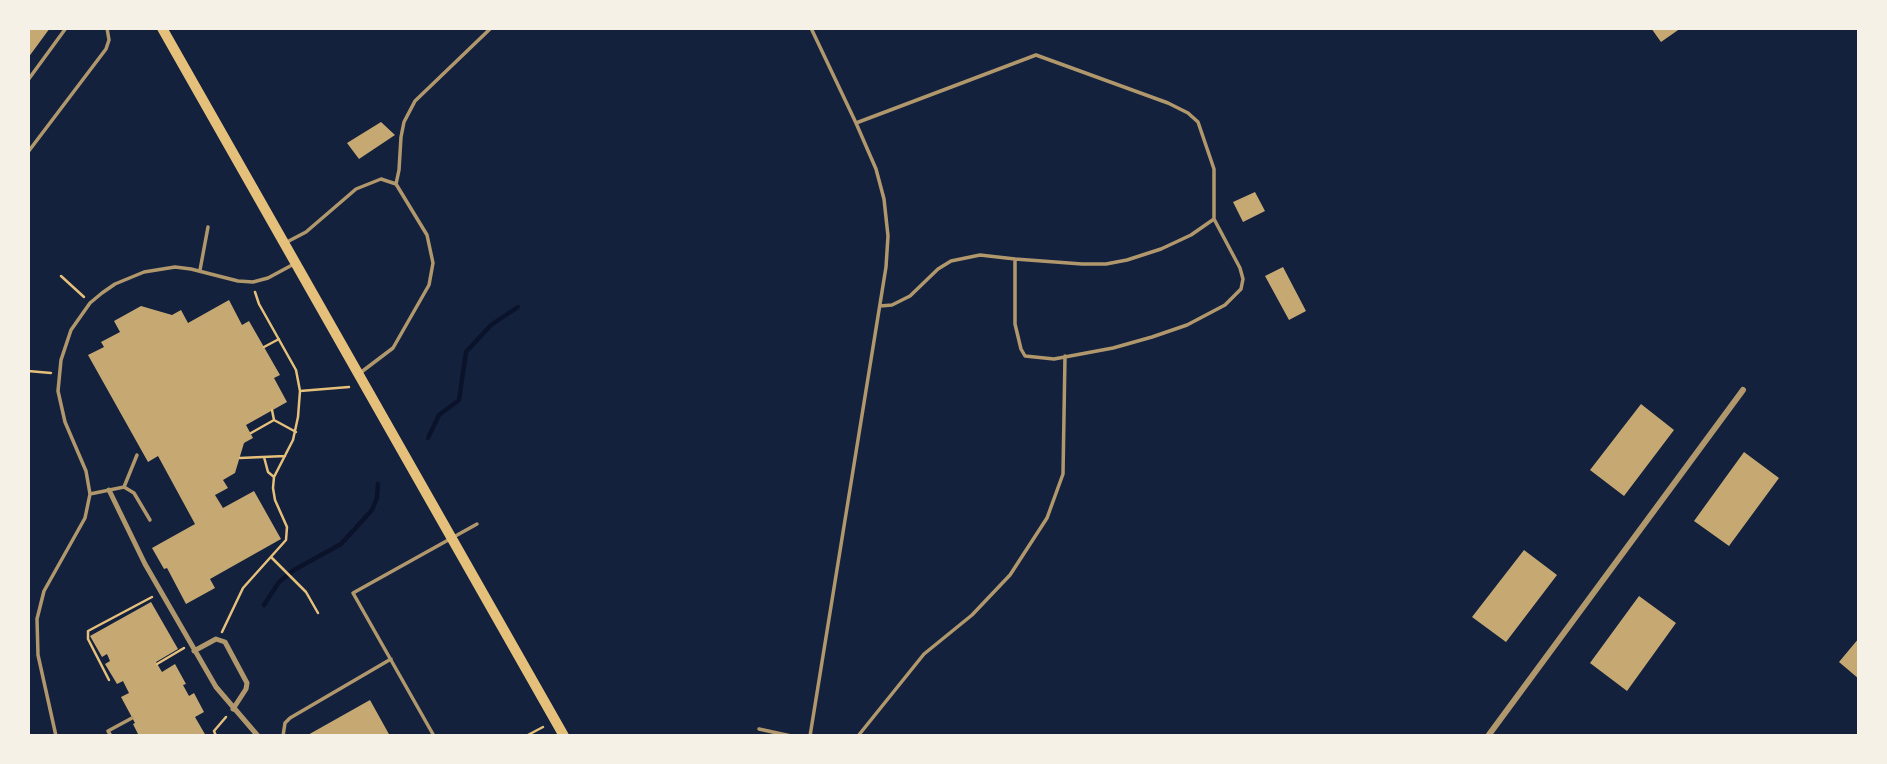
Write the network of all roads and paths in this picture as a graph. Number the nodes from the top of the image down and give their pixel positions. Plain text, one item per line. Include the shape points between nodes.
1 (66, 28) edge
2 (107, 28) edge
3 (162, 28) edge
4 (491, 28) edge
5 (810, 28) edge
6 (28, 80) edge
7 (856, 123) junction
8 (28, 152) edge
9 (396, 184) junction
10 (1214, 219) junction
11 (208, 227) dead end
12 (284, 244) junction
13 (1015, 259) junction
14 (296, 263) junction
15 (200, 270) junction
16 (61, 276) dead end
17 (255, 292) dead end
18 (84, 297) dead end
19 (880, 306) junction
20 (279, 339) junction
21 (264, 347) dead end
22 (1065, 356) junction
23 (28, 371) edge
24 (51, 373) dead end
25 (358, 374) junction
26 (349, 387) dead end
27 (1743, 390) dead end
28 (300, 391) junction
29 (272, 410) dead end
30 (274, 420) junction
31 (296, 432) junction
32 (251, 433) dead end
33 (137, 455) dead end
34 (286, 456) junction
35 (264, 457) junction
36 (240, 458) dead end
37 (274, 477) junction
38 (124, 487) junction
39 (109, 490) junction
40 (90, 494) junction
41 (150, 520) dead end
42 (477, 524) dead end
43 (452, 538) junction
44 (271, 557) junction
45 (161, 592) junction
46 (318, 613) dead end
47 (219, 639) junction
48 (192, 648) junction
49 (391, 659) junction
50 (157, 664) dead end
51 (109, 680) dead end
52 (233, 709) junction
53 (132, 718) dead end
54 (542, 727) dead end
55 (758, 729) dead end
56 (57, 736) edge
57 (111, 736) edge
58 (216, 736) edge
59 (258, 736) edge
60 (283, 736) edge
61 (434, 736) edge
62 (526, 736) edge
63 (564, 736) edge
64 (791, 736) edge
65 (810, 736) edge
66 (858, 736) edge
67 (1488, 736) edge

1 - 6 lane
2 - 8 lane via 106,49
3 - 12 main road
4 - 9 lane via 415,100 404,122
5 - 7 lane
7 - 10 lane via 1036,55 1052,59 1168,103 1198,122 1214,169
7 - 19 lane via 884,199 888,236
9 - 12 lane via 381,180 356,189 306,232
9 - 25 lane via 429,242 433,263 429,285 393,348
10 - 13 lane via 1161,249 1126,260 1082,264
10 - 22 lane via 1240,268 1243,279 1236,296 1186,325 1152,337
11 - 15 lane
12 - 14 main road
13 - 19 lane via 980,255 951,261 910,296
13 - 22 lane via 1014,307 1021,349 1025,356 1037,358
14 - 15 lane via 253,282
14 - 25 main road
15 - 40 lane via 159,268 129,277 90,303 71,330 61,359 58,391
16 - 18 path
17 - 20 path
19 - 65 lane
20 - 21 path
20 - 28 path via 296,370
22 - 66 lane via 1063,474 1047,518 1010,575 972,615 924,654
23 - 24 path
25 - 43 main road
26 - 28 path
27 - 67 street
28 - 31 path
29 - 30 path
30 - 31 path
30 - 32 path
31 - 34 path
33 - 38 lane
34 - 35 path
34 - 37 path
35 - 36 path
35 - 37 path
37 - 44 path via 273,495 287,533
38 - 39 lane
38 - 41 lane via 134,493
39 - 40 lane
39 - 45 street
40 - 56 lane via 85,518 44,591 37,619 38,655
42 - 43 lane
43 - 49 lane via 353,593
43 - 63 main road
44 - 46 path via 306,592
44 - 47 path via 243,588
45 - 48 street
45 - 51 path via 89,631 88,639
47 - 48 street
47 - 52 street via 247,683
48 - 50 path
48 - 52 street
49 - 60 lane via 290,718
49 - 61 lane
52 - 58 path via 214,731
52 - 59 street
53 - 57 lane via 108,730
54 - 62 path
55 - 64 lane

